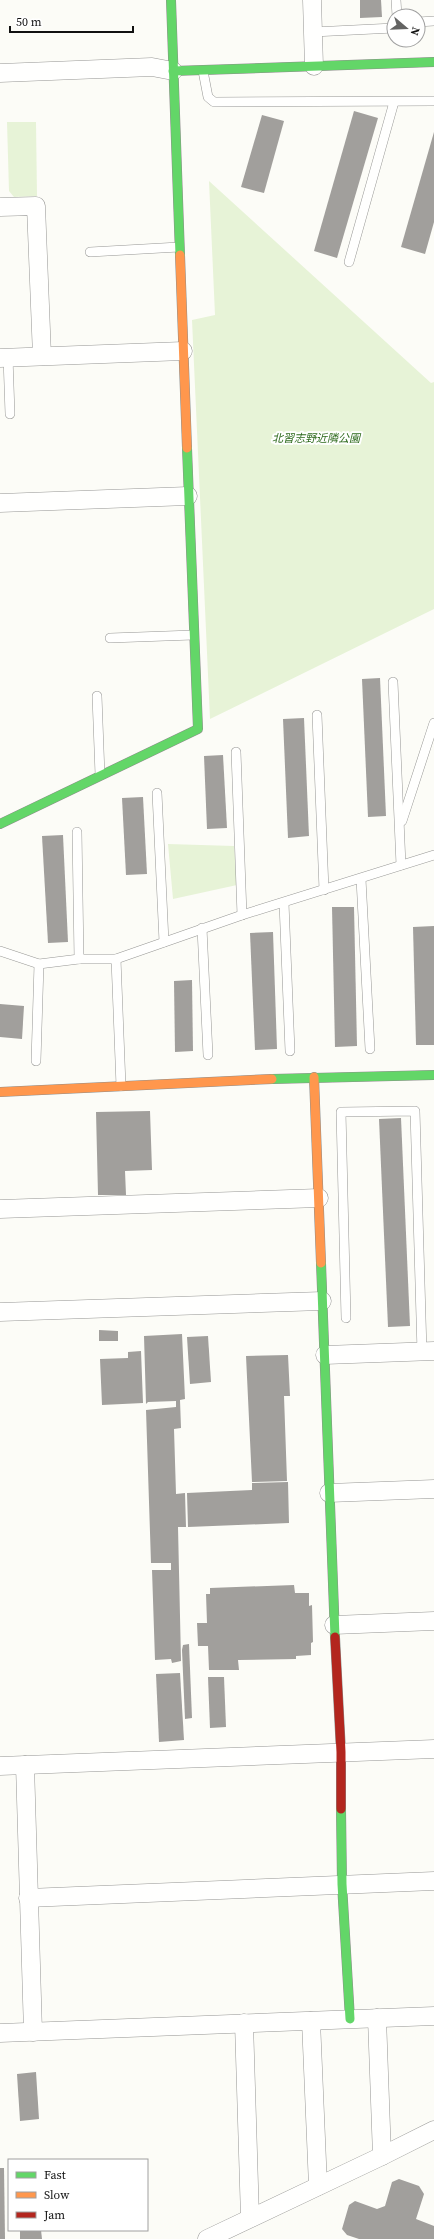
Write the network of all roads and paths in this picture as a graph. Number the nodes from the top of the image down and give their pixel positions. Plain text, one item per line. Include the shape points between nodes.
1 (171, 0) edge
2 (312, 0) edge
3 (386, 28) edge
4 (313, 32) junction
5 (434, 62) edge
6 (314, 66) junction
7 (173, 71) junction
8 (203, 71) junction
9 (0, 73) edge
10 (434, 101) edge
11 (394, 102) junction
12 (0, 208) edge
13 (179, 247) junction
14 (90, 252) dead end
15 (349, 262) dead end
16 (184, 351) junction
17 (42, 356) junction
18 (4, 357) edge
19 (10, 414) dead end
20 (188, 496) junction
21 (0, 503) edge
22 (193, 635) junction
23 (110, 638) dead end
24 (393, 682) dead end
25 (97, 696) dead end
26 (317, 714) dead end
27 (434, 723) edge
28 (236, 752) dead end
29 (100, 775) junction
30 (157, 793) dead end
31 (0, 824) edge
32 (400, 826) junction
33 (77, 832) dead end
34 (434, 855) edge
35 (402, 865) junction
36 (361, 879) junction
37 (324, 890) junction
38 (284, 903) junction
39 (242, 915) junction
40 (202, 928) junction
41 (164, 942) junction
42 (0, 951) edge
43 (79, 959) junction
44 (116, 959) junction
45 (39, 964) junction
46 (370, 1049) dead end
47 (290, 1051) dead end
48 (208, 1055) dead end
49 (36, 1061) dead end
50 (434, 1075) edge
51 (314, 1077) junction
52 (121, 1086) junction
53 (0, 1092) edge
54 (319, 1198) junction
55 (0, 1209) edge
56 (322, 1302) junction
57 (0, 1312) edge
58 (346, 1318) dead end
59 (428, 1352) edge
60 (325, 1355) junction
61 (434, 1490) edge
62 (329, 1493) junction
63 (434, 1621) edge
64 (334, 1625) junction
65 (434, 1749) edge
66 (340, 1752) junction
67 (25, 1765) junction
68 (0, 1766) edge
69 (434, 1880) edge
70 (342, 1884) junction
71 (28, 1898) junction
72 (434, 2016) edge
73 (377, 2018) junction
74 (350, 2019) junction
75 (311, 2021) junction
76 (244, 2023) junction
77 (33, 2032) junction
78 (0, 2033) edge
79 (434, 2130) edge
80 (382, 2156) junction
81 (318, 2186) junction
82 (250, 2218) junction
83 (207, 2239) edge

1 - 7 street
2 - 4 street
3 - 4 lane
4 - 6 street
5 - 6 street
6 - 8 street
7 - 8 street
7 - 9 street via 152,67
7 - 13 street
8 - 11 lane via 208,97 214,102
10 - 11 lane
11 - 15 lane
12 - 17 street via 36,206
13 - 14 lane
13 - 16 street
16 - 17 street
16 - 20 street
17 - 18 street
18 - 19 lane
20 - 21 street
20 - 22 street
22 - 23 lane
22 - 29 street via 198,729
24 - 32 lane
25 - 29 lane
26 - 37 lane
27 - 32 lane
28 - 39 lane
29 - 31 street
30 - 41 lane
32 - 35 lane
33 - 43 lane
34 - 35 lane
35 - 36 lane
36 - 37 lane
36 - 46 lane
37 - 38 lane
38 - 39 lane
38 - 47 lane
39 - 40 lane
40 - 41 lane
40 - 48 lane
41 - 44 lane
42 - 45 lane
43 - 44 lane
43 - 45 lane
44 - 52 lane
45 - 49 lane
50 - 51 street
51 - 52 street
51 - 54 street
52 - 53 street
54 - 55 street
54 - 56 street
56 - 57 street
56 - 60 street
58 - 59 lane via 341,1112 414,1111
59 - 60 street
60 - 62 street
61 - 62 street
62 - 64 street
63 - 64 street
64 - 66 street
65 - 66 street
66 - 67 street
66 - 70 street
67 - 68 street
67 - 71 street
69 - 70 street
70 - 71 street
70 - 74 street
71 - 77 street
72 - 73 street
73 - 74 street
73 - 80 street
74 - 75 street
75 - 76 street
75 - 81 street
76 - 77 street
76 - 82 street
77 - 78 street
79 - 80 street
80 - 81 street
81 - 82 street
82 - 83 street

